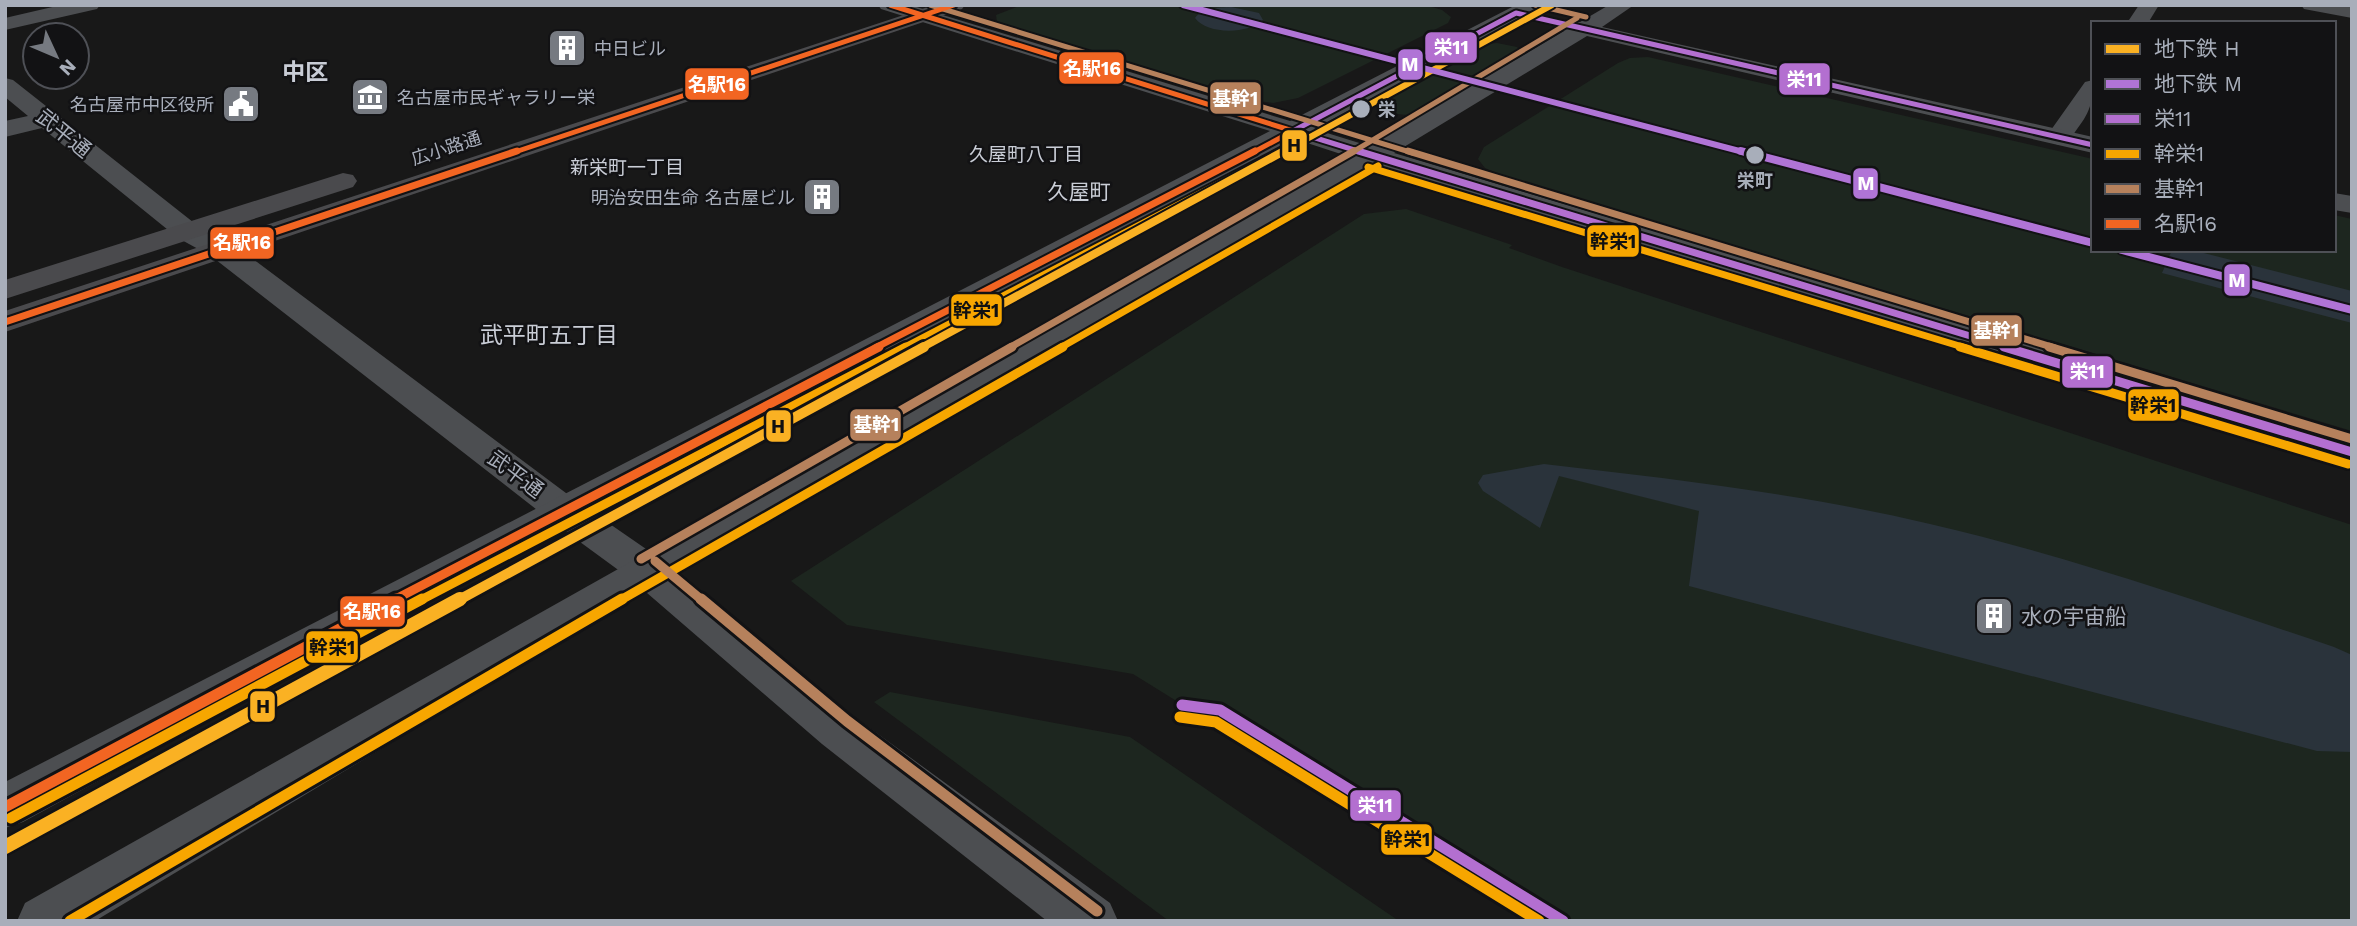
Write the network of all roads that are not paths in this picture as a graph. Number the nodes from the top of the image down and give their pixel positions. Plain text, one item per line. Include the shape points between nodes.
1 (90, 5) edge
2 (888, 5) edge
3 (955, 5) edge
4 (1479, 5) edge
5 (1624, 5) edge
6 (2149, 5) edge
7 (2311, 5) edge
8 (1524, 9) edge
9 (2352, 12) edge
10 (923, 16) junction
11 (2138, 21) edge
12 (5, 24) edge
13 (1583, 29) junction
14 (5, 85) edge
15 (2091, 90) edge
16 (47, 119) junction
17 (5, 129) edge
18 (506, 129) dead end
19 (1293, 131) junction
20 (2059, 137) junction
21 (2091, 145) edge
22 (1372, 155) junction
23 (361, 175) dead end
24 (188, 232) junction
25 (222, 250) junction
26 (5, 290) edge
27 (5, 322) edge
28 (2352, 452) edge
29 (564, 511) junction
30 (647, 570) junction
31 (5, 807) edge
32 (45, 921) edge
33 (1090, 921) edge

1 - 12 street
2 - 10 street
2 - 18 main road
3 - 10 main road, 広小路通
4 - 8 street
5 - 13 street
6 - 11 street
7 - 9 street
8 - 13 street
8 - 19 street
10 - 19 street
10 - 25 main road, 広小路通
13 - 20 street
13 - 22 street
14 - 16 street, 武平通
15 - 20 street
16 - 17 street
16 - 24 street, 武平通
19 - 22 street
19 - 29 street
20 - 21 street
22 - 28 street
22 - 30 street
23 - 24 main road
24 - 25 street, 武平通
24 - 26 main road
25 - 27 main road, 広小路通
25 - 29 street, 武平通
29 - 30 street, 武平通
29 - 31 street
30 - 32 street
30 - 33 street, 武平通 via 839,732

